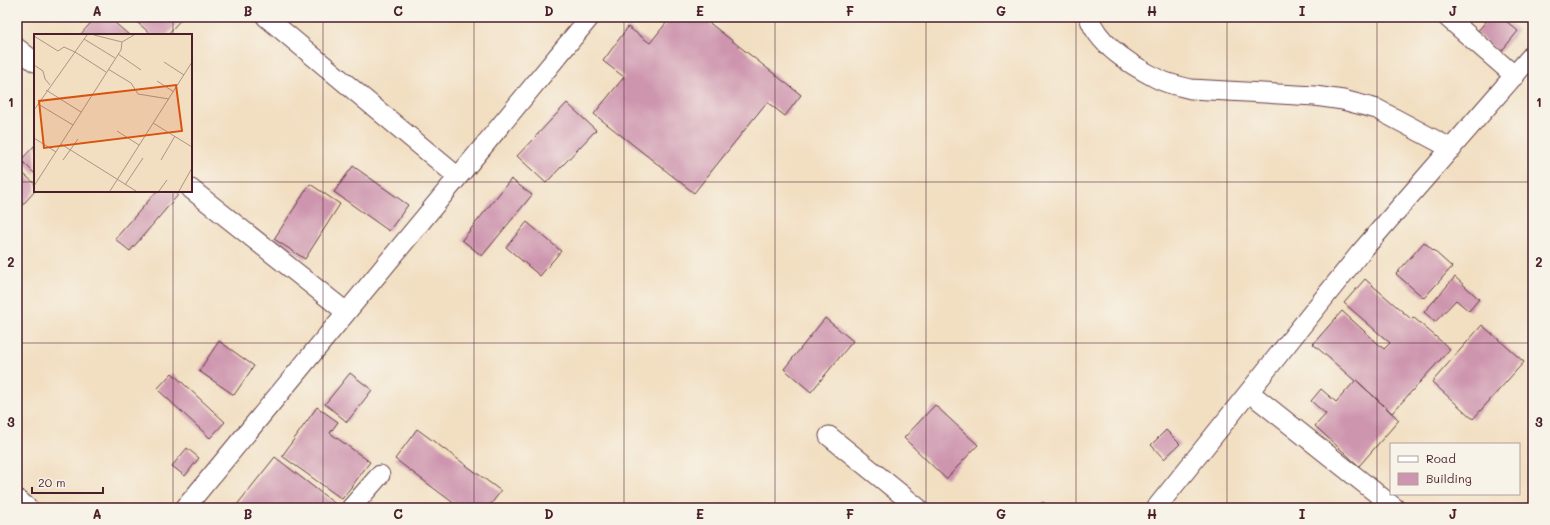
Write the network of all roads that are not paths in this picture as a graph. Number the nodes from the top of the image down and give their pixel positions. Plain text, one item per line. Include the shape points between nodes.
1 (266, 17) edge
2 (590, 17) edge
3 (1089, 17) edge
4 (1447, 17) edge
5 (17, 48) edge
6 (1533, 54) edge
7 (34, 61) edge
8 (1515, 76) junction
9 (1452, 148) junction
10 (458, 177) junction
11 (192, 190) edge
12 (346, 312) junction
13 (1249, 392) junction
14 (829, 436) dead end
15 (380, 475) dead end
16 (17, 498) edge
17 (189, 506) edge
18 (28, 508) edge
19 (351, 508) edge
20 (918, 508) edge
21 (1156, 508) edge
22 (1395, 508) edge

1 - 10 street
2 - 10 street
3 - 9 street via 1100,38 1114,52 1156,78 1172,84 1191,89 1343,100 1377,109
4 - 8 street
5 - 7 street
6 - 8 street
8 - 9 street
9 - 13 street via 1360,254
10 - 12 street
11 - 12 street
12 - 17 street
13 - 21 street
13 - 22 street
14 - 20 street
15 - 19 street
16 - 18 street

